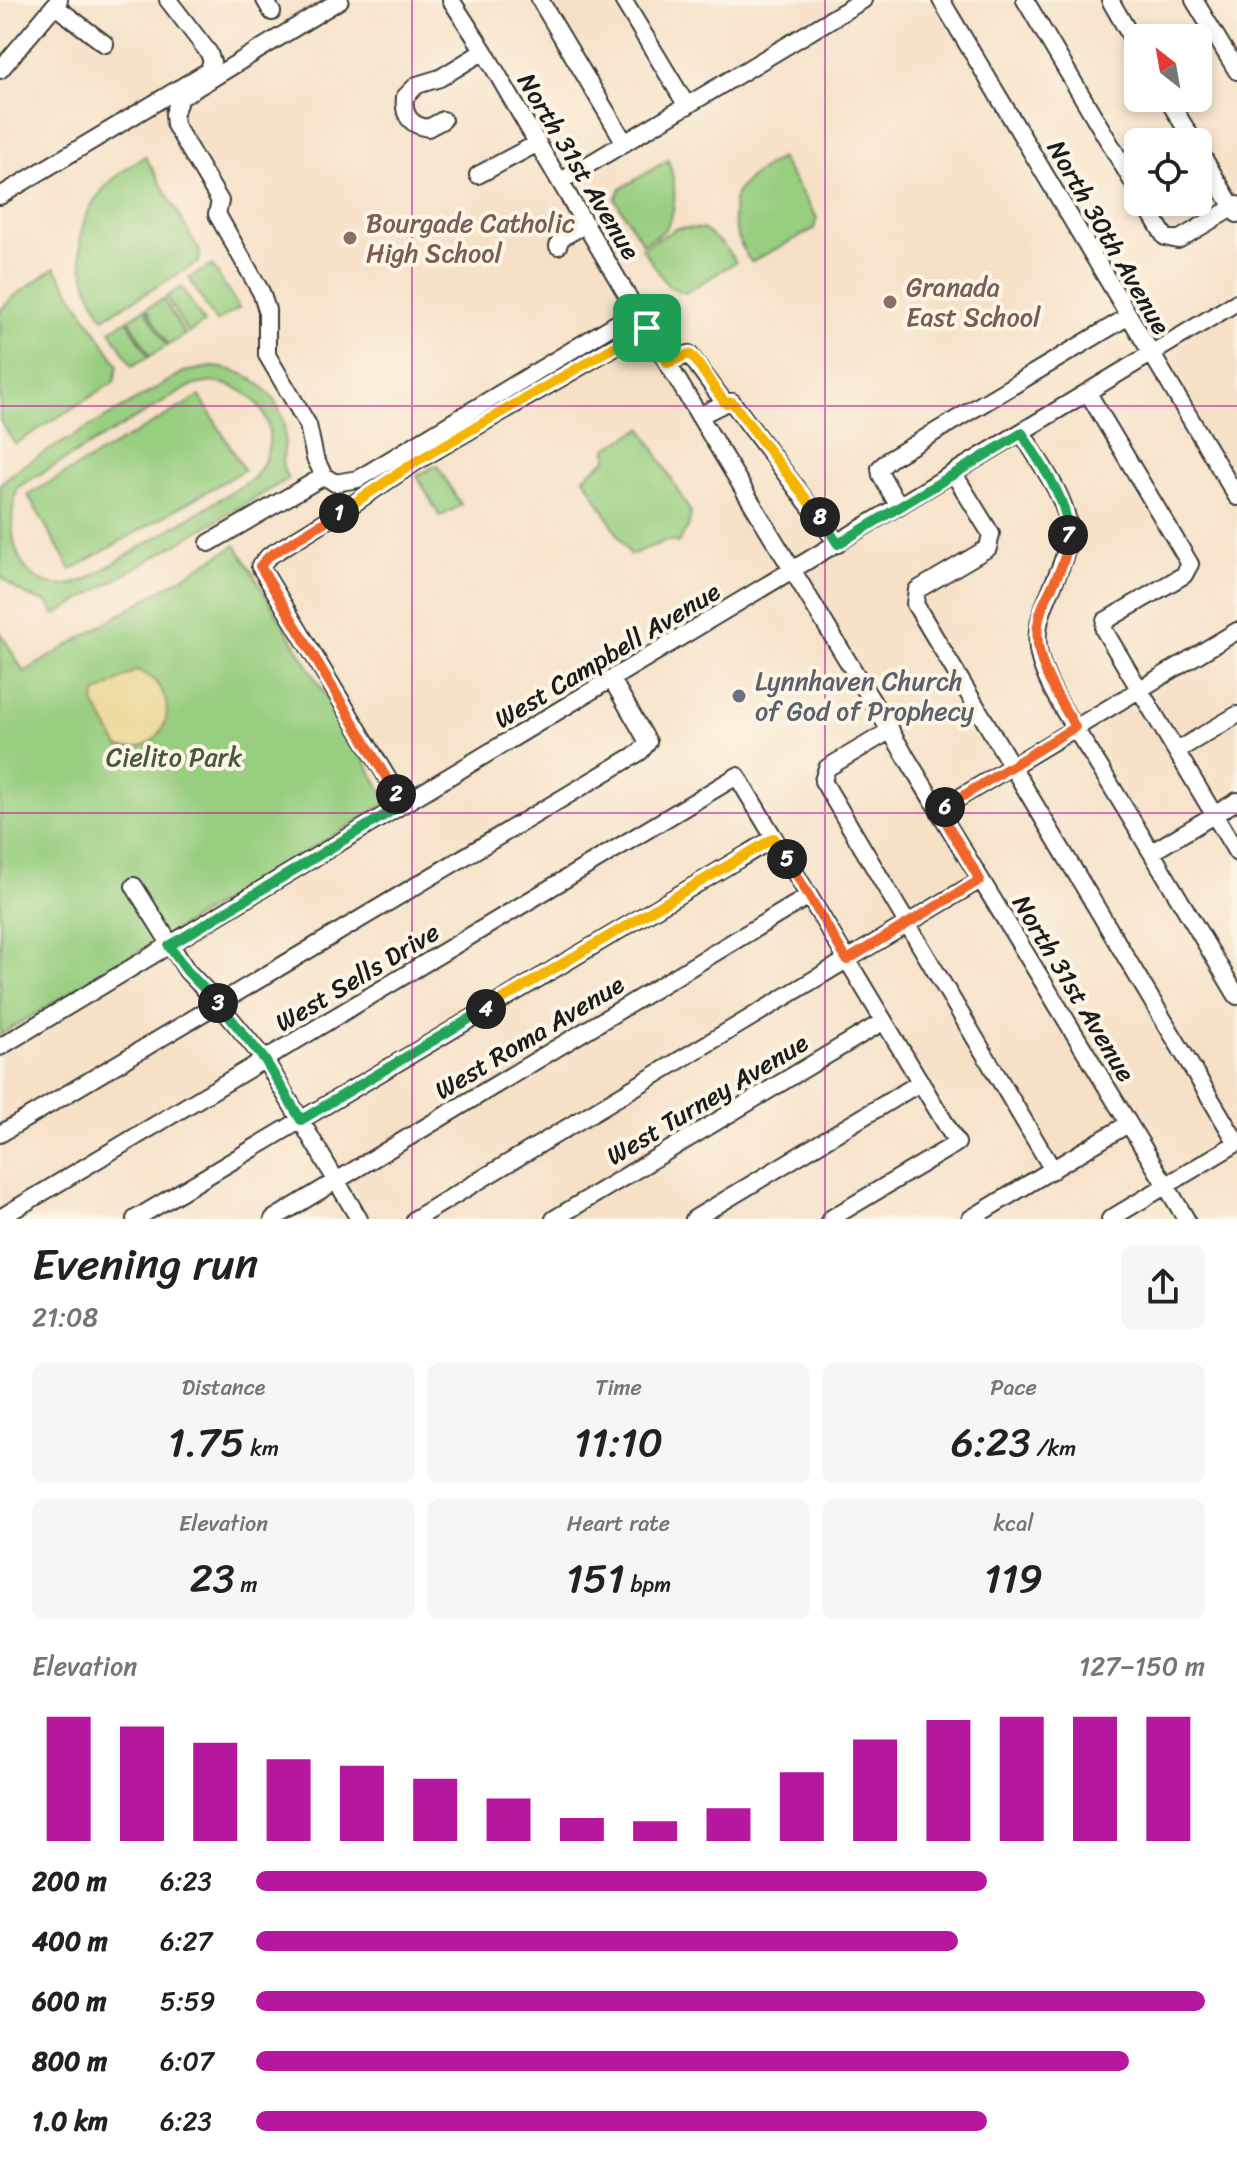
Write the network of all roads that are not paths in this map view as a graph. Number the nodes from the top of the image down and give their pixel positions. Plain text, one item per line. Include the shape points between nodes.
1 (168, 0) edge
2 (340, 0) edge
3 (451, 0) edge
4 (540, 0) edge
5 (623, 0) edge
6 (863, 0) edge
7 (941, 0) edge
8 (1025, 0) edge
9 (1110, 0) edge
10 (1194, 0) edge
11 (57, 3) edge
12 (1124, 24) edge
13 (105, 44) dead end
14 (484, 51) junction
15 (0, 70) edge
16 (1237, 71) edge
17 (687, 106) junction
18 (443, 120) dead end
19 (538, 143) junction
20 (625, 143) junction
21 (1124, 167) edge
22 (1212, 171) edge
23 (478, 175) dead end
24 (561, 181) junction
25 (0, 196) edge
26 (1236, 209) edge
27 (1152, 216) edge
28 (586, 224) junction
29 (558, 246) dead end
30 (1237, 302) edge
31 (637, 311) junction
32 (1129, 316) junction
33 (647, 328) junction
34 (1151, 355) junction
35 (668, 363) junction
36 (1088, 393) junction
37 (725, 403) junction
38 (699, 416) junction
39 (1022, 433) junction
40 (954, 474) junction
41 (324, 476) junction
42 (1235, 488) edge
43 (899, 507) junction
44 (209, 543) dead end
45 (838, 544) junction
46 (793, 571) junction
47 (1237, 631) edge
48 (612, 680) junction
49 (1138, 690) junction
50 (1237, 715) edge
51 (1075, 727) junction
52 (891, 730) junction
53 (1176, 751) junction
54 (1010, 767) junction
55 (1237, 801) edge
56 (403, 804) junction
57 (939, 810) junction
58 (1214, 815) junction
59 (774, 838) junction
60 (1152, 852) junction
61 (1237, 853) edge
62 (980, 880) junction
63 (134, 886) dead end
64 (809, 896) junction
65 (909, 924) junction
66 (169, 946) junction
67 (847, 960) junction
68 (1232, 975) edge
69 (1237, 996) edge
70 (218, 1003) junction
71 (884, 1021) junction
72 (0, 1047) edge
73 (265, 1060) junction
74 (921, 1082) junction
75 (301, 1120) junction
76 (1128, 1124) junction
77 (0, 1134) edge
78 (1237, 1143) edge
79 (1053, 1170) junction
80 (337, 1181) junction
81 (1166, 1186) junction
82 (0, 1218) edge
83 (135, 1219) edge
84 (273, 1219) edge
85 (359, 1219) edge
86 (415, 1219) edge
87 (554, 1219) edge
88 (694, 1219) edge
89 (830, 1219) edge
90 (970, 1219) edge
91 (1110, 1219) edge
92 (1186, 1219) edge

1 - 25 street via 209,53 208,71
2 - 41 street via 180,98 174,114 175,125 220,201 217,214 261,292 267,310 267,355 308,425
3 - 14 street, North 31st Avenue
4 - 20 street
5 - 17 street
6 - 17 street
7 - 32 street, North 30th Avenue
8 - 21 street
9 - 12 street
10 - 16 street
11 - 13 street
11 - 15 street
14 - 18 street via 440,78 417,85 405,97 406,115 419,126 428,128
14 - 19 street, North 31st Avenue
17 - 20 street
19 - 23 street
19 - 24 street, North 31st Avenue
20 - 24 street
22 - 26 street
24 - 28 street, North 31st Avenue
26 - 27 street via 1178,240 1165,237
28 - 29 street via 561,238
28 - 31 street, North 31st Avenue
30 - 34 street, West Campbell Avenue
31 - 33 street, North 31st Avenue
31 - 41 street via 358,479 335,483
32 - 34 street, North 30th Avenue
32 - 43 street via 890,459 880,468 881,475
33 - 35 street, North 31st Avenue
33 - 56 street via 417,461 260,566
34 - 36 street, West Campbell Avenue
34 - 42 street, North 30th Avenue
35 - 37 street via 689,354
35 - 38 street, North 31st Avenue
36 - 39 street, West Campbell Avenue
36 - 49 street via 1190,564 1184,575 1105,621 1104,630
37 - 38 street
37 - 45 street via 732,402
38 - 46 street, North 31st Avenue
39 - 40 street, West Campbell Avenue
39 - 51 street via 1068,522 1068,549 1040,610 1036,639 1048,679
40 - 43 street, West Campbell Avenue
40 - 54 street via 991,534 988,548 917,590 915,604
41 - 44 street
43 - 45 street, West Campbell Avenue
45 - 46 street, West Campbell Avenue
46 - 48 street, West Campbell Avenue
46 - 52 street, North 31st Avenue
47 - 49 street
48 - 56 street, West Campbell Avenue
48 - 70 street via 648,742 640,752
49 - 51 street
49 - 53 street
50 - 53 street
51 - 54 street
51 - 60 street
52 - 57 street, North 31st Avenue
52 - 65 street via 827,768 823,781
53 - 58 street
54 - 57 street
54 - 78 street
55 - 58 street
56 - 66 street, West Campbell Avenue
57 - 62 street, North 31st Avenue
58 - 60 street
58 - 61 street
59 - 64 street
59 - 73 street, West Sells Drive via 737,776
59 - 75 street
60 - 68 street
62 - 65 street
62 - 76 street, North 31st Avenue
63 - 66 street
64 - 67 street
64 - 80 street, West Roma Avenue
65 - 67 street
65 - 79 street
66 - 70 street
66 - 72 street, West Campbell Avenue
67 - 71 street
67 - 86 street
68 - 69 street
70 - 73 street
70 - 77 street
71 - 74 street
71 - 87 street, West Turney Avenue
73 - 75 street
73 - 82 street, West Sells Drive
74 - 88 street
74 - 89 street via 957,1143
75 - 80 street
75 - 83 street
76 - 79 street
76 - 81 street, North 31st Avenue
78 - 81 street
79 - 90 street
80 - 84 street, West Roma Avenue
80 - 85 street
81 - 91 street
81 - 92 street, North 31st Avenue

